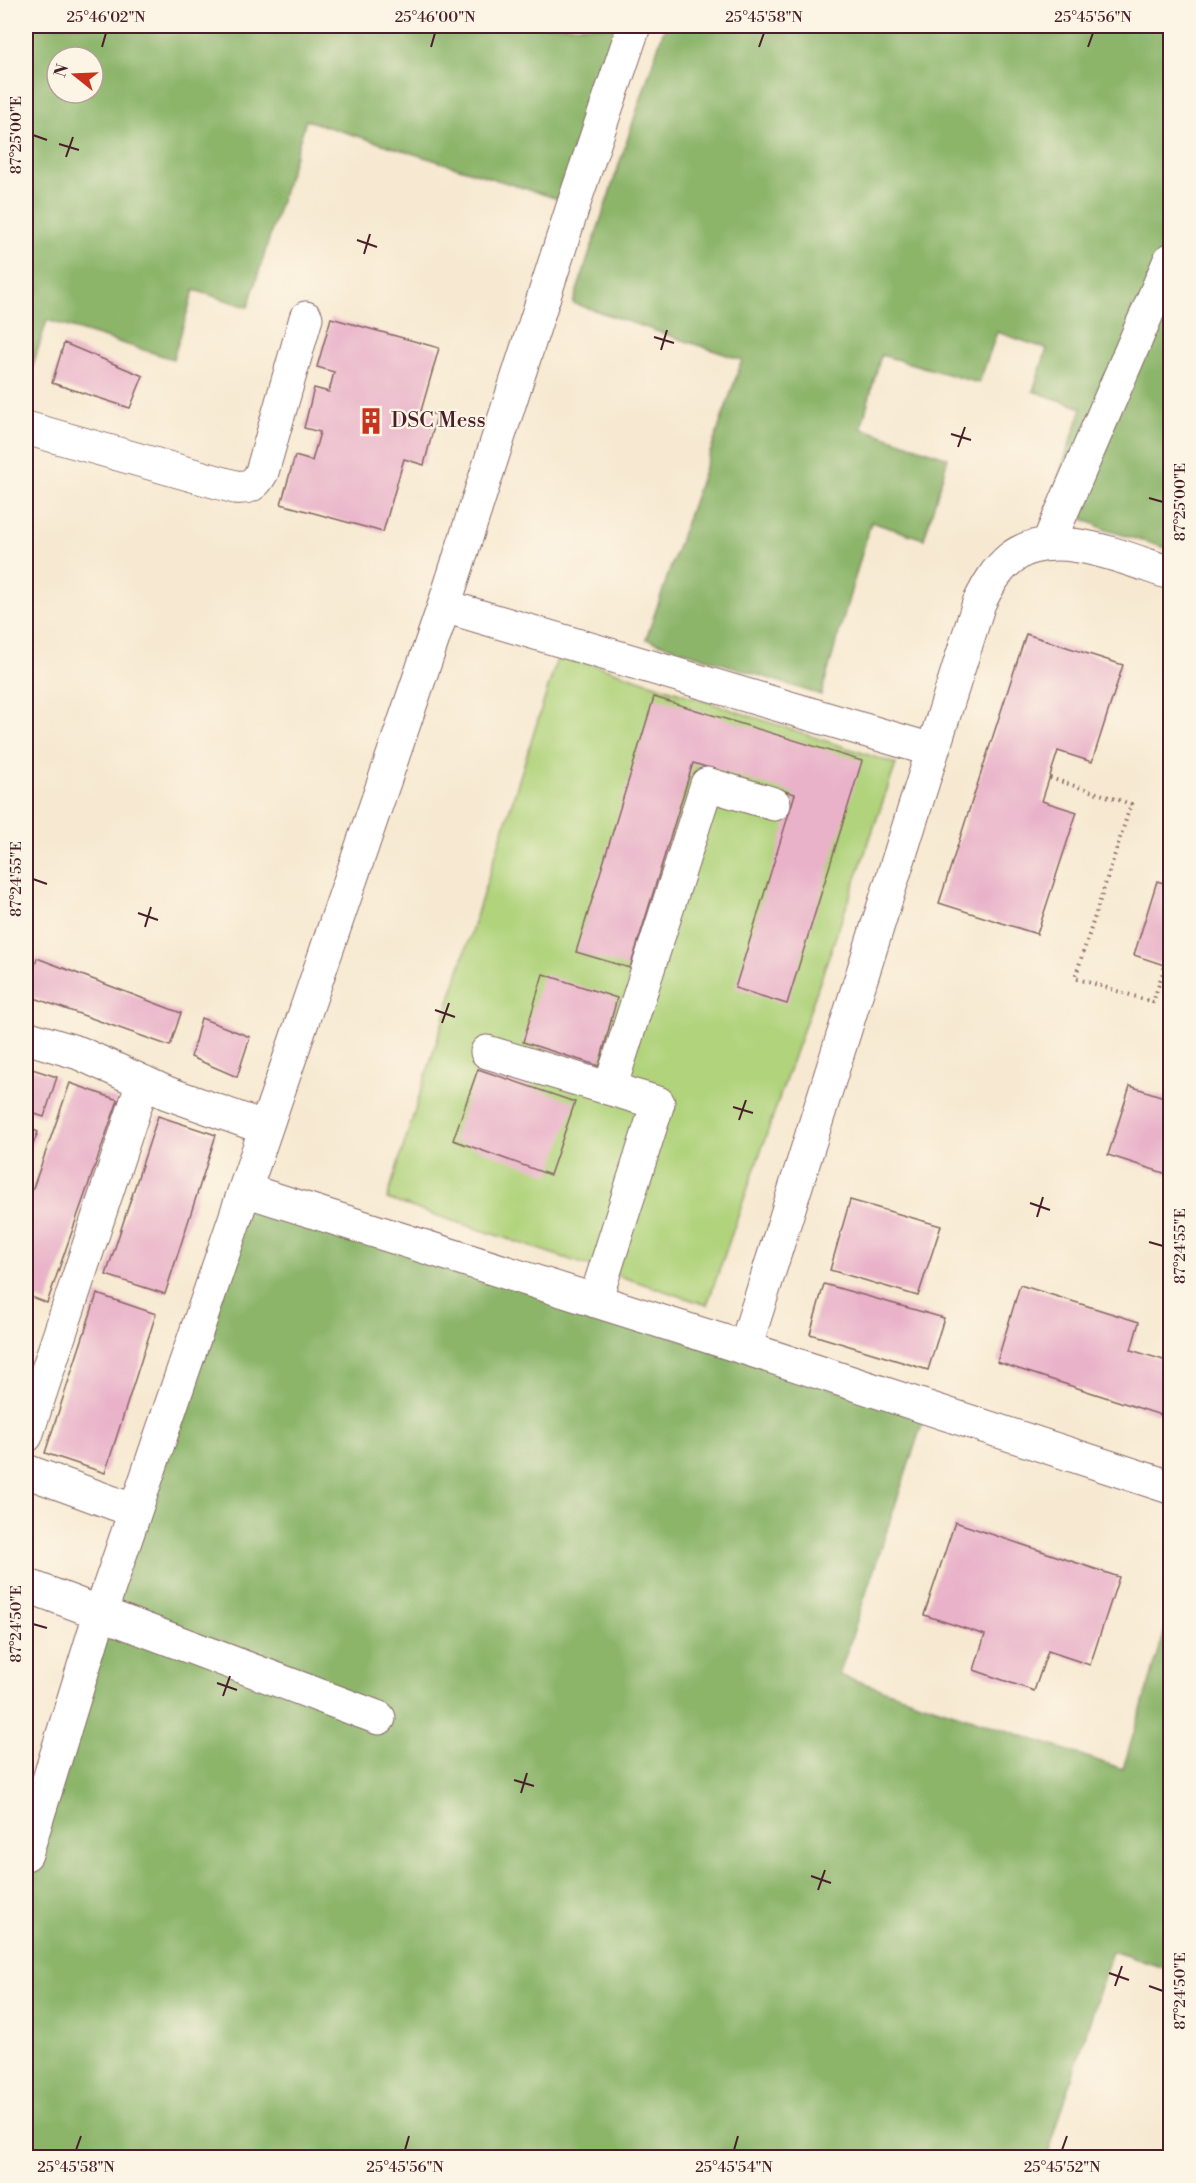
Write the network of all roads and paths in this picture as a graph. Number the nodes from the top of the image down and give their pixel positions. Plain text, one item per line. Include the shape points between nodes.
1 (634, 26) edge
2 (1170, 260) edge
3 (306, 318) dead end
4 (26, 428) edge
5 (1048, 544) junction
6 (1170, 573) edge
7 (444, 606) junction
8 (932, 750) junction
9 (1050, 778) dead end
10 (774, 804) dead end
11 (1165, 966) dead end
12 (26, 1037) edge
13 (488, 1052) dead end
14 (143, 1082) junction
15 (610, 1088) junction
16 (266, 1128) junction
17 (245, 1190) junction
18 (595, 1301) junction
19 (745, 1348) junction
20 (26, 1436) edge
21 (26, 1471) edge
22 (1170, 1487) edge
23 (135, 1511) junction
24 (26, 1585) edge
25 (100, 1614) junction
26 (379, 1718) dead end
27 (26, 1854) edge

1 - 7 lane
2 - 5 lane
3 - 4 lane via 262,472 256,483 247,488
5 - 6 lane via 1074,545
5 - 8 lane via 1028,548 1010,559 992,579 979,603
7 - 8 lane
7 - 16 lane
8 - 19 lane
9 - 11 path via 1131,804 1075,978 1153,1002
10 - 15 lane via 707,784
12 - 14 lane via 79,1053
13 - 15 lane
14 - 16 lane
14 - 20 lane
15 - 18 lane via 658,1103
16 - 17 lane
17 - 18 lane
17 - 23 lane
18 - 19 lane
19 - 22 lane
21 - 23 lane
23 - 25 lane
24 - 25 lane
25 - 26 lane
25 - 27 lane

